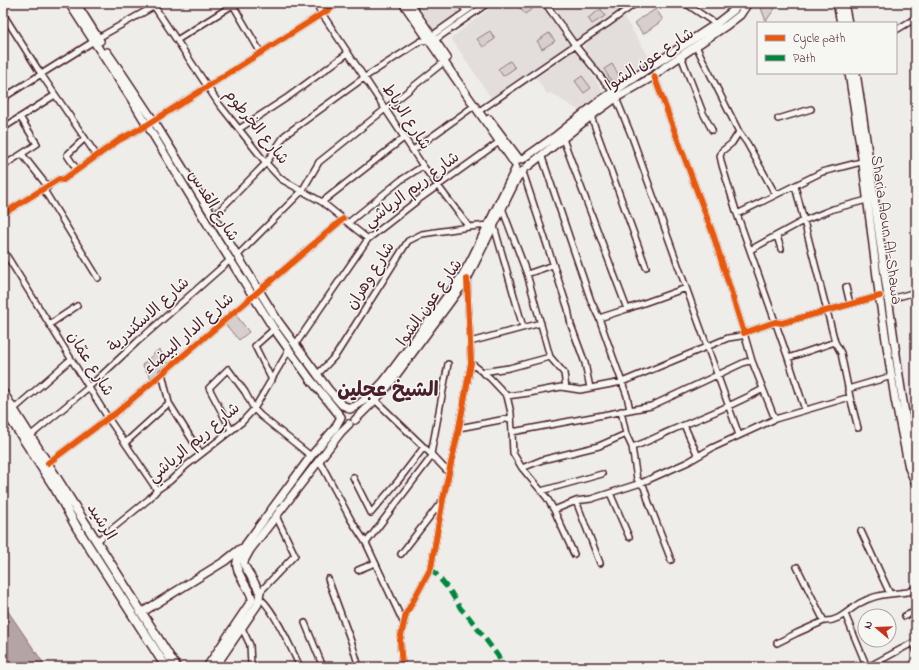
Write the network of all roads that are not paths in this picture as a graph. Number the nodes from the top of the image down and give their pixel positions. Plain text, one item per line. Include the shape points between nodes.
1 (69, 3) edge
2 (76, 3) edge
3 (160, 3) edge
4 (315, 3) edge
5 (339, 3) edge
6 (403, 3) edge
7 (409, 3) edge
8 (460, 3) edge
9 (478, 3) edge
10 (488, 3) edge
11 (545, 3) edge
12 (636, 3) edge
13 (685, 3) edge
14 (740, 3) edge
15 (748, 3) edge
16 (837, 3) edge
17 (844, 3) edge
18 (234, 4) edge
19 (153, 5) edge
20 (466, 11) junction
21 (3, 14) edge
22 (322, 14) junction
23 (916, 18) edge
24 (841, 22) edge
25 (848, 22) edge
26 (716, 24) junction
27 (897, 29) edge
28 (96, 40) junction
29 (177, 40) junction
30 (429, 40) junction
31 (575, 45) junction
32 (696, 46) junction
33 (261, 53) junction
34 (348, 53) junction
35 (681, 56) junction
36 (444, 62) dead end
37 (41, 74) junction
38 (849, 74) edge
39 (856, 74) edge
40 (654, 76) junction
41 (365, 77) junction
42 (207, 86) junction
43 (55, 95) junction
44 (615, 95) junction
45 (3, 98) edge
46 (474, 106) junction
47 (386, 109) junction
48 (482, 109) junction
49 (811, 109) dead end
50 (591, 116) junction
51 (20, 117) junction
52 (778, 119) dead end
53 (150, 122) junction
54 (3, 128) edge
55 (239, 129) junction
56 (712, 130) dead end
57 (739, 132) junction
58 (405, 137) junction
59 (85, 138) junction
60 (563, 139) junction
61 (499, 142) junction
62 (413, 150) junction
63 (22, 154) junction
64 (97, 156) junction
65 (542, 157) junction
66 (866, 162) junction
67 (266, 163) junction
68 (3, 166) edge
69 (423, 166) junction
70 (521, 166) junction
71 (77, 170) junction
72 (438, 186) junction
73 (795, 186) junction
74 (46, 189) junction
75 (302, 191) junction
76 (777, 194) junction
77 (867, 200) junction
78 (322, 202) junction
79 (502, 208) junction
80 (3, 214) edge
81 (737, 214) junction
82 (213, 217) junction
83 (346, 221) junction
84 (803, 221) junction
85 (469, 226) junction
86 (491, 226) junction
87 (777, 236) junction
88 (368, 239) junction
89 (781, 249) dead end
90 (3, 250) edge
91 (750, 250) junction
92 (238, 255) junction
93 (230, 260) junction
94 (553, 265) junction
95 (646, 267) dead end
96 (527, 274) junction
97 (98, 278) dead end
98 (467, 279) junction
99 (686, 288) junction
100 (846, 288) dead end
101 (260, 290) junction
102 (916, 292) edge
103 (253, 296) junction
104 (880, 296) junction
105 (887, 300) junction
106 (850, 304) junction
107 (77, 306) dead end
108 (627, 310) junction
109 (827, 311) junction
110 (599, 318) junction
111 (774, 322) junction
112 (541, 323) junction
113 (50, 324) junction
114 (523, 327) junction
115 (274, 329) junction
116 (744, 333) junction
117 (470, 342) junction
118 (835, 342) junction
119 (295, 345) junction
120 (706, 346) junction
121 (289, 350) junction
122 (550, 357) junction
123 (788, 358) junction
124 (70, 359) junction
125 (752, 361) junction
126 (471, 363) junction
127 (448, 364) dead end
128 (482, 372) junction
129 (162, 373) junction
130 (317, 375) junction
131 (718, 375) junction
132 (892, 376) junction
133 (272, 380) junction
134 (622, 382) junction
135 (89, 387) junction
136 (566, 388) junction
137 (590, 388) junction
138 (763, 389) junction
139 (848, 389) junction
140 (3, 393) edge
141 (507, 396) junction
142 (850, 397) junction
143 (376, 400) junction
144 (169, 403) junction
145 (729, 406) junction
146 (3, 407) edge
147 (254, 409) junction
148 (352, 409) junction
149 (13, 410) junction
150 (337, 410) junction
151 (630, 410) junction
152 (805, 410) junction
153 (621, 411) junction
154 (341, 417) junction
155 (108, 418) junction
156 (511, 418) junction
157 (775, 419) junction
158 (352, 422) junction
159 (337, 425) junction
160 (684, 425) junction
161 (459, 428) junction
162 (858, 428) dead end
163 (231, 430) junction
164 (512, 432) junction
165 (626, 434) junction
166 (739, 435) junction
167 (30, 436) junction
168 (124, 443) junction
169 (424, 447) junction
170 (632, 447) junction
171 (201, 454) junction
172 (432, 455) junction
173 (311, 456) junction
174 (698, 456) junction
175 (319, 460) junction
176 (48, 463) junction
177 (916, 466) edge
178 (522, 468) junction
179 (448, 473) junction
180 (602, 474) dead end
181 (353, 477) dead end
182 (641, 483) junction
183 (916, 484) edge
184 (157, 490) junction
185 (541, 491) junction
186 (610, 493) junction
187 (443, 499) junction
188 (576, 501) junction
189 (554, 510) junction
190 (276, 516) junction
191 (861, 531) dead end
192 (629, 537) dead end
193 (97, 541) junction
194 (366, 543) junction
195 (246, 544) junction
196 (401, 554) dead end
197 (574, 554) dead end
198 (671, 560) dead end
199 (225, 561) junction
200 (375, 563) junction
201 (600, 563) dead end
202 (797, 567) dead end
203 (237, 569) junction
204 (358, 570) dead end
205 (328, 579) dead end
206 (916, 588) edge
207 (890, 594) junction
208 (260, 595) junction
209 (916, 611) edge
210 (141, 614) junction
211 (845, 614) junction
212 (905, 616) dead end
213 (824, 621) junction
214 (305, 623) dead end
215 (240, 624) junction
216 (404, 624) junction
217 (915, 642) edge
218 (777, 643) dead end
219 (916, 650) edge
220 (166, 667) edge
221 (176, 667) edge
222 (207, 667) edge
223 (215, 667) edge
224 (253, 667) edge
225 (300, 667) edge
226 (323, 667) edge
227 (358, 667) edge
228 (402, 667) edge
229 (868, 667) edge

1 - 28 main road, شارع القدس
2 - 28 main road, شارع القدس
3 - 19 street
4 - 22 street, شارع الرباط
5 - 22 street
6 - 30 main road
7 - 30 main road
8 - 20 street
9 - 20 street
10 - 30 street
11 - 31 street
12 - 31 street
13 - 26 street
14 - 26 main road, شارع عون الشوا
15 - 32 main road, شارع عون الشوا via 740,15 727,26
16 - 24 main road
17 - 25 main road
18 - 29 street
18 - 33 street
19 - 28 street
19 - 29 street, شارع الخرطوم
20 - 30 street
21 - 37 street
22 - 33 street
22 - 34 street, شارع الرباط
23 - 27 street
26 - 44 main road, شارع عون الشوا
28 - 37 street
28 - 53 main road, شارع القدس
29 - 42 street, شارع الخرطوم
30 - 41 street
30 - 46 main road
30 - 48 main road
31 - 44 street
31 - 48 street
32 - 35 main road, شارع عون الشوا
32 - 57 street
33 - 42 street
34 - 41 street, شارع الرباط
34 - 55 street
35 - 40 main road, شارع عون الشوا
35 - 56 street
36 - 47 street
37 - 43 street
37 - 45 street
38 - 66 main road, Sharia Aoun Al-Shawa
39 - 66 main road, Sharia Aoun Al-Shawa
40 - 44 main road, شارع عون الشوا
40 - 116 street via 713,234
41 - 47 street, شارع الرباط
41 - 67 street via 285,135
42 - 53 street
42 - 55 street, شارع الخرطوم
43 - 51 street
43 - 59 street
44 - 50 main road, شارع عون الشوا
44 - 70 main road, شارع عون الشوا via 557,135
44 - 99 street
46 - 61 main road
46 - 62 street
47 - 58 street, شارع الرباط
47 - 75 street via 319,162
48 - 70 main road
49 - 52 street
50 - 60 main road, شارع عون الشوا
50 - 95 street
51 - 54 street
51 - 63 street via 37,144
53 - 64 street
53 - 82 main road, شارع القدس
53 - 93 main road, شارع القدس
55 - 67 street, شارع الخرطوم
57 - 76 street
57 - 81 street via 720,156
58 - 62 street, شارع الرباط
58 - 78 street
59 - 64 street
59 - 71 street via 67,156
60 - 65 main road, شارع عون الشوا
60 - 108 street
61 - 70 main road
61 - 72 street, شارع ريم الرياشي
62 - 69 street, شارع الرباط
63 - 68 street
63 - 74 street
64 - 71 street
65 - 70 main road, شارع عون الشوا
65 - 110 street
66 - 73 street via 822,172
66 - 77 main road, Sharia Aoun Al-Shawa
66 - 105 main road, Sharia Aoun Al-Shawa
67 - 75 street, شارع الخرطوم via 281,179
67 - 82 street
69 - 72 street, شارع الرباط
69 - 83 street, شارع الدار البيضاء
70 - 79 main road, شارع عون الشوا
70 - 86 main road, شارع عون الشوا
70 - 94 street
71 - 74 street
72 - 85 street, شارع الرباط
72 - 88 street, شارع ريم الرياشي
73 - 76 street
73 - 84 street
74 - 80 street
74 - 97 street
75 - 78 street, شارع الخرطوم
75 - 92 street
76 - 81 street
77 - 84 street via 833,209
77 - 104 main road, Sharia Aoun Al-Shawa
78 - 83 street, شارع الخرطوم
79 - 86 main road, شارع عون الشوا
79 - 96 street
81 - 91 street
82 - 92 main road, شارع القدس
83 - 88 street, شارع الخرطوم
83 - 101 street, شارع الدار البيضاء
84 - 87 street
84 - 109 street
85 - 86 street
85 - 130 street, شارع وهران via 422,234 408,241 336,354
86 - 98 main road, شارع عون الشوا
86 - 114 street
86 - 148 main road, شارع عون الشوا via 462,276 384,380 370,397
87 - 89 street
87 - 91 street
88 - 119 street, شارع ريم الرياشي
90 - 113 street, شارع عمّان
91 - 111 street
92 - 101 main road, شارع القدس
93 - 103 main road, شارع القدس
93 - 135 street, شارع الاسكندرية
94 - 96 street
94 - 137 street via 585,363
96 - 112 street
98 - 117 street
98 - 143 main road, شارع عون الشوا
99 - 108 street
99 - 120 street
100 - 106 street
101 - 103 street, شارع الدار البيضاء
101 - 119 main road, شارع القدس
102 - 105 street
103 - 115 main road, شارع القدس
103 - 129 street, شارع الدار البيضاء
104 - 106 street
104 - 132 main road, Sharia Aoun Al-Shawa
105 - 177 main road, Sharia Aoun Al-Shawa via 902,398
106 - 109 street
107 - 113 street
108 - 110 street
109 - 111 street via 782,323
109 - 118 street
110 - 134 street
111 - 116 street
111 - 123 street
112 - 114 street
112 - 122 street
113 - 124 street, شارع عمّان
114 - 117 street
115 - 121 main road, شارع القدس
115 - 133 street via 255,346
116 - 120 street
116 - 125 street
117 - 126 street
118 - 123 street
118 - 139 street via 841,353
119 - 130 main road, شارع القدس
120 - 131 street
120 - 134 street
121 - 133 street, شارع ريم الرياشي
121 - 150 main road, شارع القدس
122 - 128 street
122 - 136 street via 564,373
123 - 152 street
124 - 135 street, شارع عمّان
124 - 149 street
125 - 131 street
125 - 138 street
126 - 128 street
126 - 161 street
127 - 172 street
128 - 141 street
129 - 144 street
129 - 155 street, شارع الدار البيضاء
130 - 148 main road, شارع القدس via 342,404
131 - 145 street
131 - 151 street via 651,406
132 - 139 street
132 - 183 main road, Sharia Aoun Al-Shawa via 909,468
133 - 147 street, شارع ريم الرياشي
134 - 137 street
134 - 151 street
135 - 155 street, شارع عمّان
135 - 167 street, شارع الاسكندرية
136 - 137 street
136 - 141 street
138 - 145 street
138 - 157 street
139 - 142 street
140 - 149 main road, الرشيد
141 - 156 street
142 - 152 street
142 - 162 street
143 - 158 main road, شارع عون الشوا
143 - 169 street
144 - 168 street
144 - 171 street
145 - 160 street
145 - 166 street
146 - 220 main road, الرشيد
147 - 163 street, شارع ريم الرياشي
147 - 163 street via 228,369 209,388
147 - 173 street
148 - 154 main road, شارع عون الشوا via 343,413
148 - 158 main road
149 - 167 main road, الرشيد
150 - 154 main road, شارع القدس
150 - 159 main road
151 - 153 street
152 - 157 street
153 - 164 street
153 - 165 street
154 - 158 main road, شارع القدس via 345,423
154 - 159 main road
155 - 168 street, شارع عمّان
155 - 176 street, شارع الدار البيضاء
156 - 161 street
156 - 164 street
157 - 166 street
158 - 175 main road, شارع عون الشوا
159 - 173 main road
160 - 170 street
160 - 174 street
161 - 179 street
163 - 171 street, شارع ريم الرياشي
164 - 178 street via 513,453
165 - 170 street
165 - 178 street via 599,446 542,460
166 - 174 street
167 - 176 main road, الرشيد
168 - 184 street, شارع عمّان
169 - 172 street
169 - 181 street via 371,513
170 - 182 street via 637,479
171 - 184 street, شارع ريم الرياشي via 170,482
172 - 179 street
172 - 194 street
173 - 195 main road
174 - 182 street
175 - 190 main road, شارع عون الشوا
175 - 194 street via 350,520
176 - 193 main road, الرشيد
178 - 185 street
179 - 187 street
180 - 185 street
182 - 186 street
182 - 198 street
184 - 193 street, شارع ريم الرياشي
185 - 189 street
186 - 188 street
186 - 192 street
187 - 196 street
187 - 216 street via 431,568 406,614
188 - 189 street
188 - 201 street
189 - 197 street
190 - 208 main road, شارع عون الشوا via 244,561
190 - 208 street via 295,555
191 - 207 street
193 - 210 main road, الرشيد
194 - 200 street
195 - 199 main road
195 - 203 main road via 236,560
199 - 203 main road
199 - 210 main road
200 - 204 street
200 - 216 street
202 - 213 street
203 - 215 main road via 252,598
205 - 227 street
206 - 207 street via 908,592
207 - 211 street via 858,604
208 - 215 main road via 258,604
208 - 225 street via 269,607
209 - 212 street
210 - 221 main road, الرشيد
211 - 213 street via 834,620
211 - 229 street
213 - 218 street
214 - 226 street
215 - 222 main road
215 - 223 main road
215 - 224 street via 250,645
216 - 228 street via 400,640
217 - 219 street
217 - 229 street

